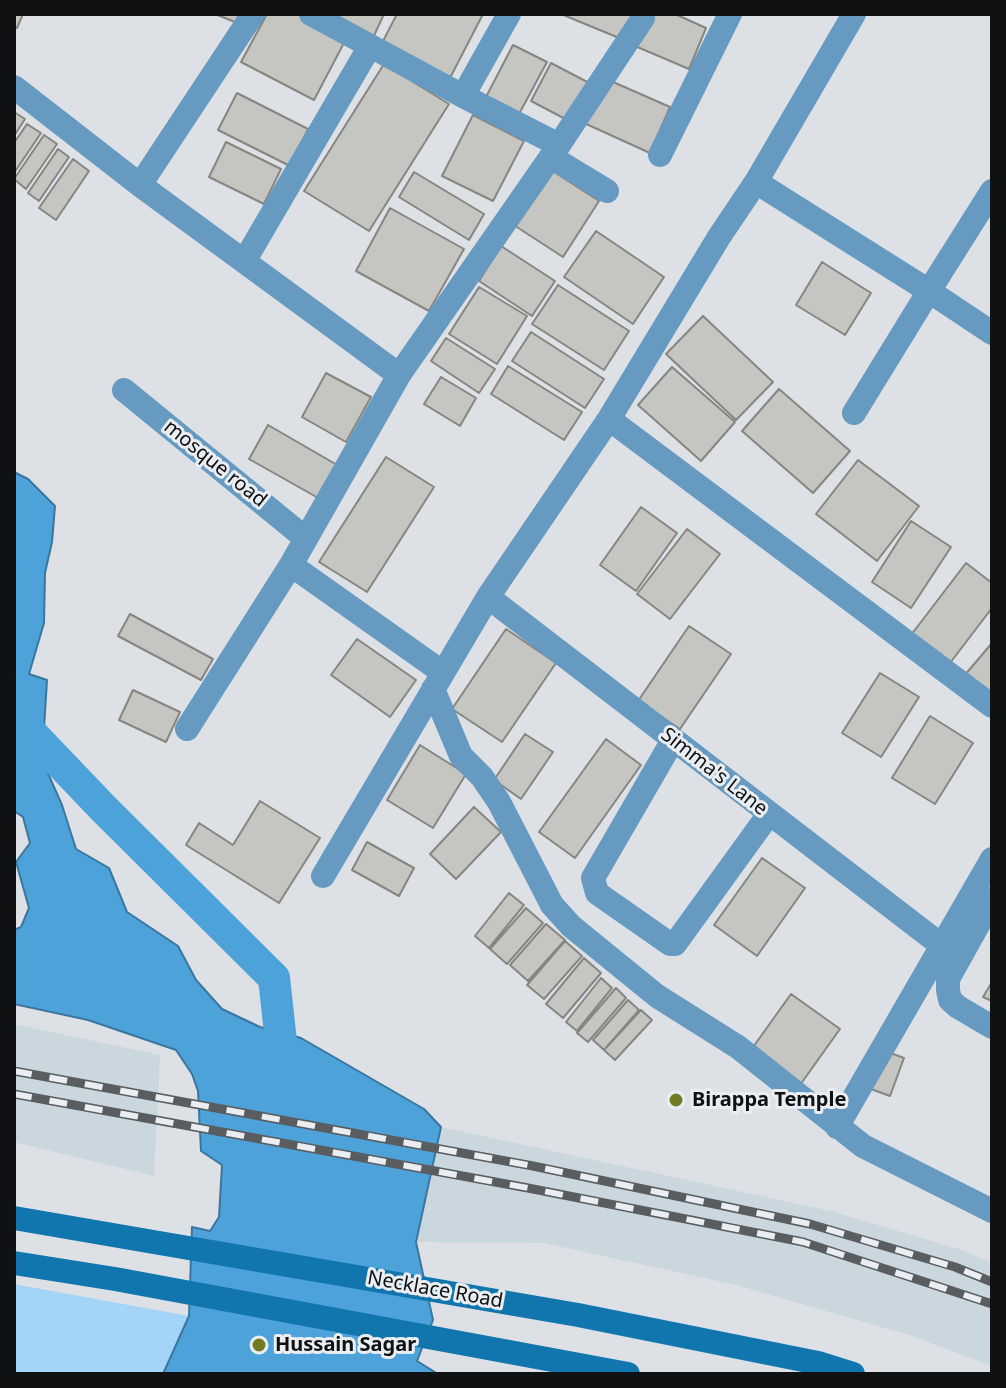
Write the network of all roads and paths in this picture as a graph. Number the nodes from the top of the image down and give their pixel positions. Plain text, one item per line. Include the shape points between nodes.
1 (253, 14) edge
2 (311, 14) edge
3 (509, 14) edge
4 (730, 14) edge
5 (854, 14) edge
6 (643, 18) dead end
7 (370, 46) junction
8 (14, 87) edge
9 (463, 96) junction
10 (555, 151) junction
11 (660, 155) dead end
12 (756, 182) junction
13 (140, 185) junction
14 (607, 191) dead end
15 (992, 191) edge
16 (245, 260) junction
17 (929, 291) junction
18 (992, 333) edge
19 (399, 375) junction
20 (124, 390) dead end
21 (854, 413) dead end
22 (609, 419) junction
23 (305, 538) junction
24 (291, 565) junction
25 (488, 597) junction
26 (438, 680) junction
27 (992, 706) edge
28 (187, 729) dead end
29 (673, 740) junction
30 (769, 814) junction
31 (992, 860) edge
32 (323, 876) dead end
33 (986, 897) edge
34 (941, 945) junction
35 (992, 1027) edge
36 (837, 1127) junction
37 (992, 1211) edge
38 (14, 1218) edge
39 (14, 1263) edge
40 (628, 1374) edge
41 (853, 1374) edge

1 - 13 street
2 - 7 street
3 - 9 street
4 - 11 street
5 - 12 street
6 - 10 street
7 - 9 street
7 - 16 street
8 - 13 street
9 - 10 street
10 - 14 street
10 - 19 street
12 - 17 street
12 - 22 street
13 - 16 street
15 - 17 street
16 - 19 street
17 - 18 street
17 - 21 street
19 - 23 street
20 - 23 street, mosque road
22 - 25 street
22 - 27 street
23 - 24 street
24 - 26 street
24 - 28 street
25 - 26 street
25 - 29 street, Simma's Lane
26 - 32 street
26 - 36 street via 461,756 499,802 552,905 657,996 763,1066
29 - 30 street, Simma's Lane
29 - 30 street via 593,878 597,893 675,944
30 - 34 street, Simma's Lane
31 - 33 street
33 - 34 street
33 - 35 street via 948,979 948,990 958,1007
34 - 36 street
36 - 37 street via 863,1146
38 - 41 main road, Necklace Road via 578,1315
39 - 40 main road

